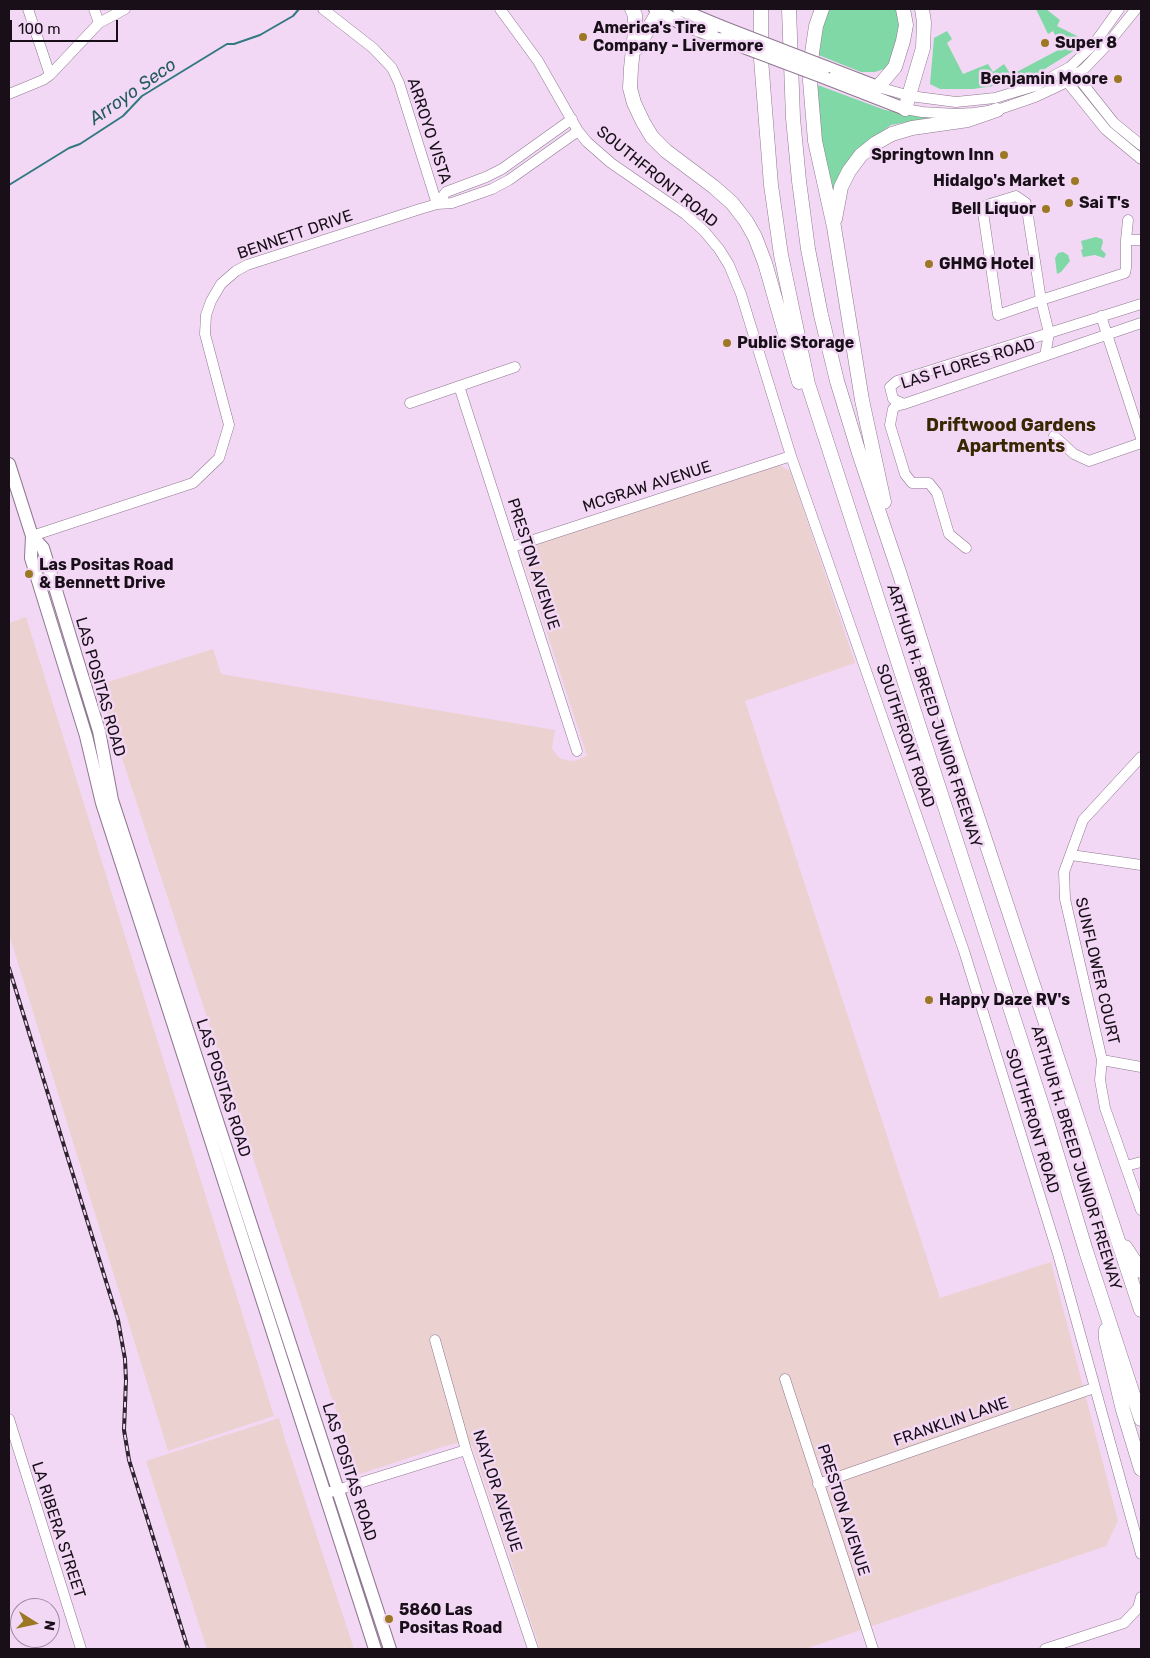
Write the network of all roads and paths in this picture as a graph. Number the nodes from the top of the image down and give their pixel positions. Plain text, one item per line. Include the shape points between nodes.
1 (28, 9) edge
2 (94, 9) edge
3 (124, 9) edge
4 (323, 9) edge
5 (500, 9) edge
6 (632, 9) edge
7 (679, 9) edge
8 (761, 9) edge
9 (789, 9) edge
10 (822, 9) edge
11 (903, 9) edge
12 (922, 9) edge
13 (1119, 9) edge
14 (658, 10) edge
15 (1132, 10) edge
16 (99, 23) junction
17 (721, 33) junction
18 (633, 56) junction
19 (827, 73) junction
20 (1068, 74) junction
21 (50, 75) junction
22 (878, 87) junction
23 (9, 94) edge
24 (910, 96) junction
25 (905, 109) junction
26 (997, 110) junction
27 (572, 118) junction
28 (578, 131) junction
29 (1141, 145) edge
30 (1141, 159) edge
31 (437, 204) junction
32 (1128, 220) dead end
33 (834, 227) junction
34 (1126, 240) junction
35 (1141, 240) edge
36 (1141, 297) edge
37 (1041, 300) junction
38 (1141, 304) edge
39 (1121, 310) junction
40 (1101, 316) junction
41 (1141, 323) edge
42 (1141, 328) edge
43 (1125, 329) junction
44 (1049, 332) junction
45 (1107, 335) junction
46 (1045, 356) junction
47 (515, 367) dead end
48 (459, 386) junction
49 (410, 403) dead end
50 (904, 404) junction
51 (815, 408) junction
52 (1054, 436) dead end
53 (1141, 438) edge
54 (1141, 443) edge
55 (791, 456) junction
56 (9, 464) edge
57 (32, 536) junction
58 (512, 547) junction
59 (966, 548) dead end
60 (900, 575) junction
61 (576, 751) dead end
62 (1141, 757) edge
63 (1070, 855) junction
64 (1141, 865) edge
65 (1102, 1060) junction
66 (1141, 1067) edge
67 (1141, 1162) edge
68 (1126, 1166) junction
69 (1141, 1210) edge
70 (1118, 1238) junction
71 (1141, 1271) edge
72 (1106, 1309) junction
73 (1141, 1310) edge
74 (435, 1340) dead end
75 (785, 1379) dead end
76 (1094, 1388) junction
77 (9, 1419) edge
78 (1141, 1419) edge
79 (466, 1450) junction
80 (1141, 1470) edge
81 (818, 1484) junction
82 (338, 1490) junction
83 (324, 1494) junction
84 (1141, 1554) edge
85 (351, 1577) junction
86 (1141, 1598) edge
87 (380, 1616) junction
88 (80, 1649) edge
89 (374, 1649) edge
90 (390, 1649) edge
91 (533, 1649) edge
92 (873, 1649) edge
93 (1045, 1649) edge

1 - 21 street
2 - 16 street
3 - 16 street
4 - 31 street, ARROYO VISTA via 373,48 392,68
5 - 27 street, SOUTHFRONT ROAD via 538,61
6 - 18 highway via 635,15
7 - 17 main road
8 - 51 highway, ARTHUR H. BREED JUNIOR FREEWAY via 761,59 772,185 783,264
9 - 60 highway, ARTHUR H. BREED JUNIOR FREEWAY via 792,118 808,249 819,306 837,381
10 - 33 highway via 812,53 811,110
11 - 22 highway via 904,41 895,68
12 - 24 highway via 923,48
13 - 20 street
14 - 17 main road via 686,26
14 - 18 highway
15 - 20 street via 1106,46
16 - 21 street
17 - 19 main road, bridge
18 - 51 highway via 630,88 642,122 652,137 732,203 755,237 773,287 801,390
19 - 22 main road
19 - 25 main road
20 - 24 street via 1002,96 974,101
20 - 26 street via 1035,97
20 - 29 street via 1114,123
20 - 30 street via 1073,88 1106,130
21 - 23 street
22 - 24 street
24 - 25 highway
25 - 26 street via 956,114
26 - 33 highway via 968,120 912,128 876,143 861,155 841,186
27 - 28 street, SOUTHFRONT ROAD
27 - 31 street, BENNETT DRIVE via 502,170 446,192
28 - 31 street, BENNETT DRIVE via 492,189 452,203
28 - 55 street, SOUTHFRONT ROAD via 611,163 698,225 719,249 739,290
31 - 57 street, BENNETT DRIVE via 236,271 221,284 206,315 206,334 230,425 219,458 193,483
32 - 34 street
33 - 60 highway via 862,400
34 - 35 street
34 - 37 street via 1125,273
36 - 39 street, LAS FLORES ROAD
37 - 37 street via 1026,203 1016,196 988,204 983,212 998,314
37 - 44 street
38 - 39 street, LAS FLORES ROAD
39 - 40 street, LAS FLORES ROAD
40 - 44 street, LAS FLORES ROAD
40 - 45 street
41 - 43 street, LAS FLORES ROAD
42 - 43 street, LAS FLORES ROAD
43 - 45 street, LAS FLORES ROAD
44 - 46 street
44 - 50 street, LAS FLORES ROAD via 897,381 890,387 893,399
45 - 46 street, LAS FLORES ROAD
45 - 53 street
46 - 50 street, LAS FLORES ROAD
47 - 48 street
48 - 49 street
48 - 58 street, PRESTON AVENUE
50 - 59 street via 893,409 890,425 905,474 912,483 929,483 937,493 949,534
51 - 72 highway, ARTHUR H. BREED JUNIOR FREEWAY
52 - 54 street via 1074,454 1089,461
55 - 58 street, MCGRAW AVENUE
55 - 76 street, SOUTHFRONT ROAD via 964,951 1058,1254
56 - 57 main road, LAS POSITAS ROAD
57 - 82 main road, LAS POSITAS ROAD via 43,548 99,731 112,800
57 - 83 main road, LAS POSITAS ROAD via 32,558 86,736 102,803
58 - 61 street, PRESTON AVENUE
60 - 70 highway, ARTHUR H. BREED JUNIOR FREEWAY
62 - 63 street, SUNFLOWER COURT via 1083,820
63 - 64 street
63 - 65 street, SUNFLOWER COURT via 1064,872 1065,899
65 - 66 street
65 - 68 street, SUNFLOWER COURT via 1100,1080 1105,1108
67 - 68 street
68 - 69 street, SUNFLOWER COURT
70 - 71 highway
70 - 73 highway, ARTHUR H. BREED JUNIOR FREEWAY
72 - 78 highway, ARTHUR H. BREED JUNIOR FREEWAY
72 - 80 highway via 1106,1339
74 - 79 street, NAYLOR AVENUE
75 - 81 street, PRESTON AVENUE
76 - 81 street, FRANKLIN LANE
76 - 84 street, SOUTHFRONT ROAD
77 - 88 street, LA RIBERA STREET
79 - 82 street
79 - 91 street, NAYLOR AVENUE
81 - 92 street, PRESTON AVENUE
82 - 83 street
82 - 87 main road, LAS POSITAS ROAD
83 - 85 main road, LAS POSITAS ROAD
85 - 87 main road via 359,1576 370,1609
85 - 89 main road, LAS POSITAS ROAD
86 - 93 street via 1138,1608 1124,1623
87 - 90 main road, LAS POSITAS ROAD

